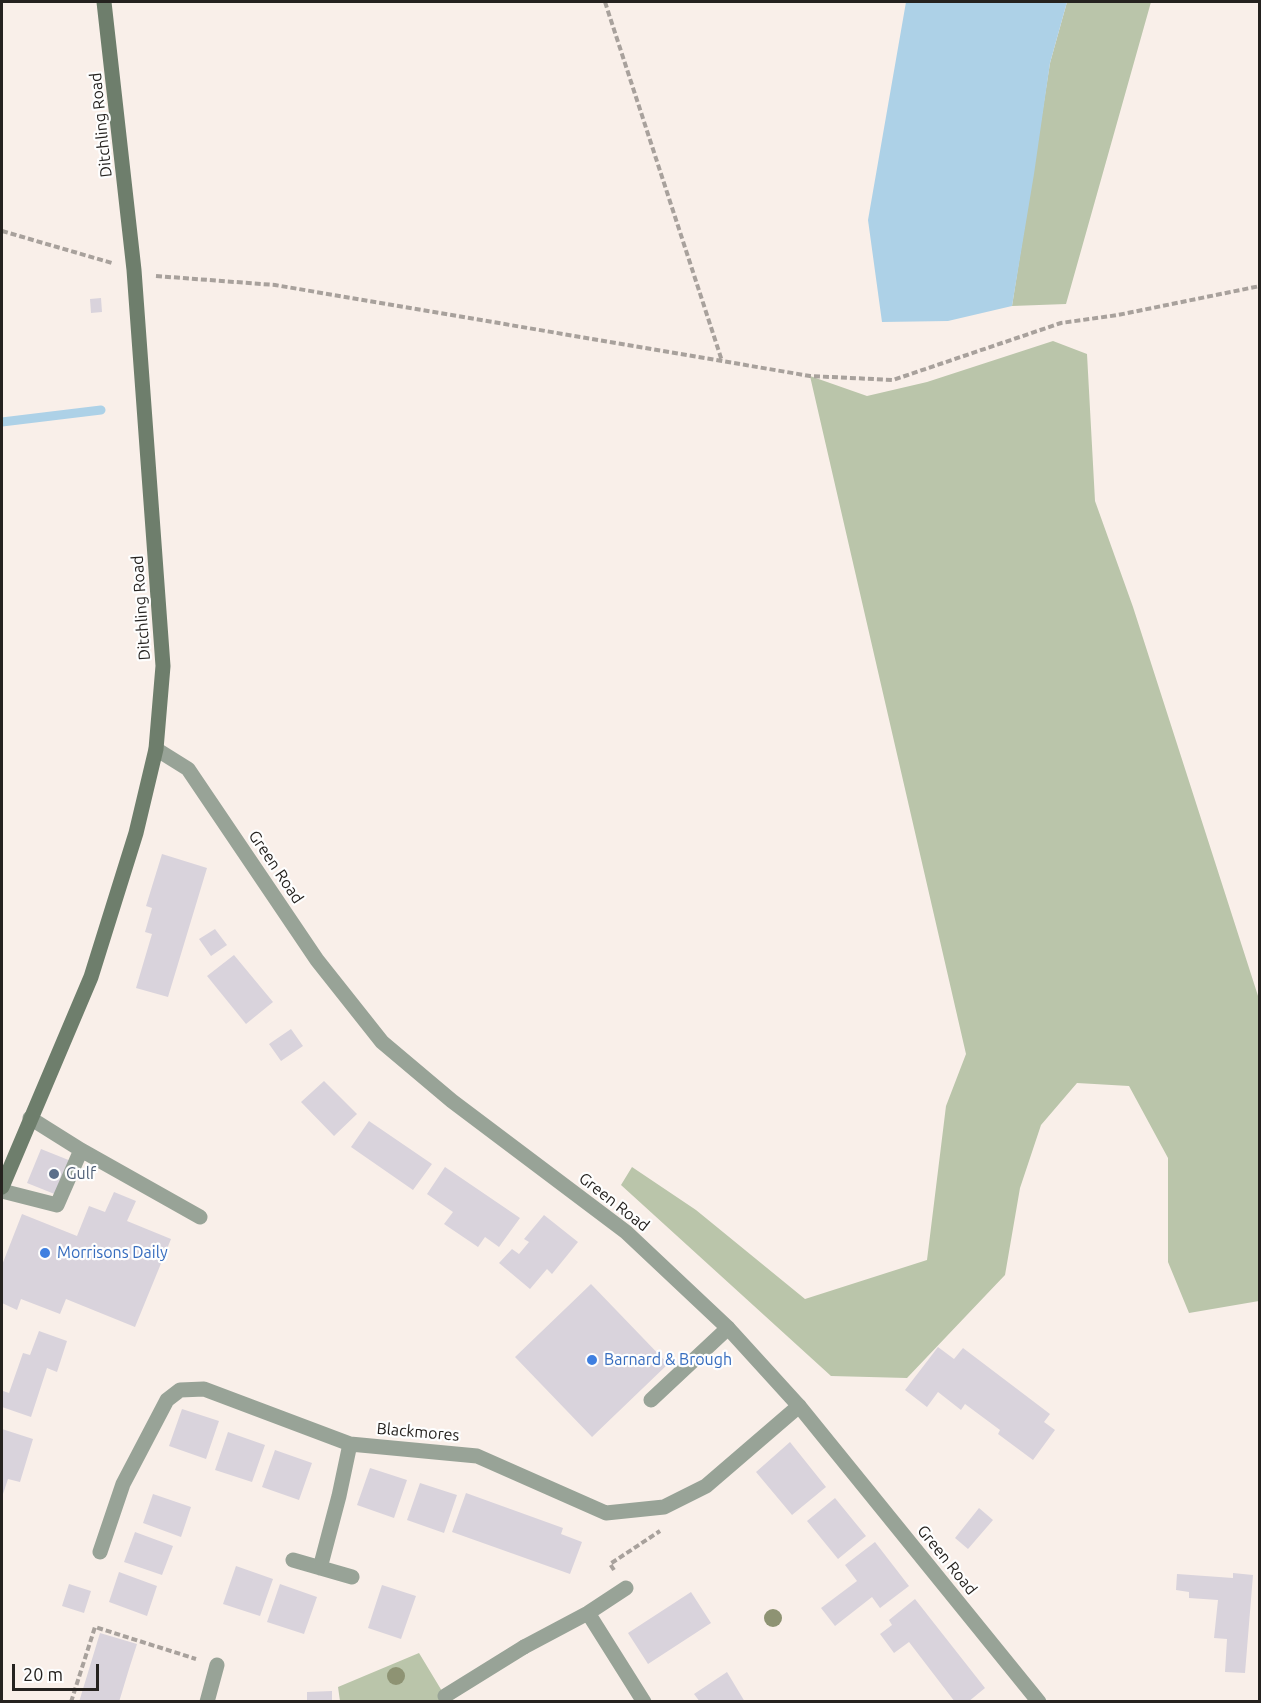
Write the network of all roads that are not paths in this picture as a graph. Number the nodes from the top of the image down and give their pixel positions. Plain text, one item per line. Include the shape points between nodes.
1 (104, 2) edge
2 (156, 749) junction
3 (30, 1118) junction
4 (81, 1150) junction
5 (2, 1189) edge
6 (200, 1217) dead end
7 (728, 1328) junction
8 (651, 1400) dead end
9 (799, 1406) junction
10 (350, 1444) junction
11 (100, 1552) dead end
12 (293, 1560) dead end
13 (320, 1568) junction
14 (352, 1577) dead end
15 (626, 1588) road end
16 (588, 1613) junction
17 (217, 1665) road end
18 (445, 1696) dead end
19 (207, 1701) edge
20 (644, 1701) edge
21 (1039, 1701) edge

1 - 2 main road, Ditchling Road via 134,270 163,666
2 - 3 main road, Ditchling Road via 136,833 91,977
2 - 7 street, Green Road via 188,769 317,960 382,1042 452,1101 626,1232
3 - 4 street
3 - 5 main road, Ditchling Road
4 - 5 street via 57,1205
4 - 6 street
7 - 8 street
7 - 9 street, Green Road
9 - 10 street, Blackmores via 706,1486 664,1507 606,1513 477,1456
9 - 21 street, Green Road
10 - 11 street, Blackmores via 204,1389 180,1389 167,1400 123,1484
10 - 13 street
12 - 13 street
13 - 14 street
15 - 16 street
16 - 18 street
16 - 20 street
17 - 19 street

